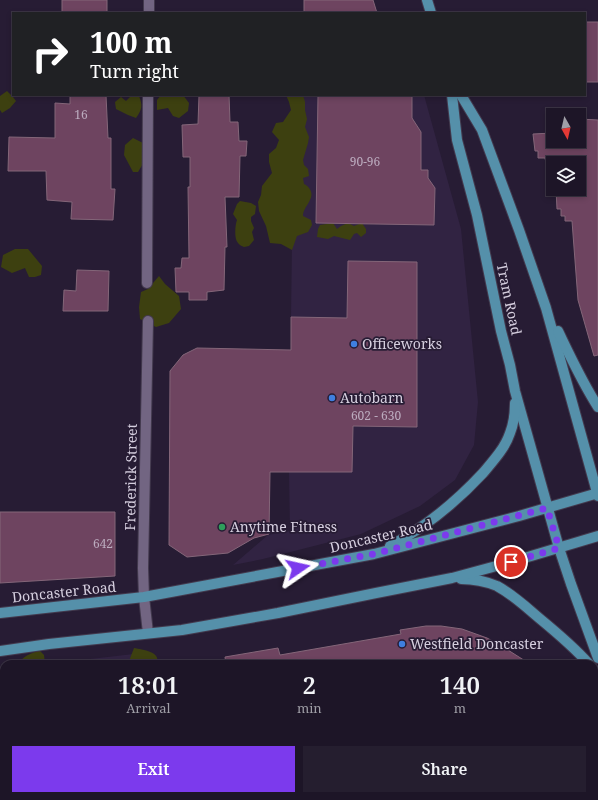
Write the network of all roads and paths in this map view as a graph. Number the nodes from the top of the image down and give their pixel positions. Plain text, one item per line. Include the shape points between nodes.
1 (149, 0) edge
2 (427, 0) edge
3 (149, 12) edge
4 (431, 12) edge
5 (148, 96) edge
6 (452, 96) edge
7 (462, 96) edge
8 (147, 283) dead end
9 (546, 308) junction
10 (148, 321) dead end
11 (515, 391) junction
12 (598, 407) edge
13 (598, 494) edge
14 (547, 508) junction
15 (598, 536) edge
16 (559, 548) junction
17 (374, 554) junction
18 (452, 578) junction
19 (144, 597) junction
20 (0, 613) edge
21 (148, 633) junction
22 (0, 651) edge
23 (598, 658) edge
24 (585, 660) edge

1 - 3 street
2 - 4 main road
5 - 8 street
6 - 11 main road, Tram Road via 457,140 477,215
7 - 9 main road, Tram Road via 482,130
9 - 12 main road via 586,390
9 - 13 main road, Tram Road
10 - 19 street, Frederick Street
11 - 14 main road, Tram Road
11 - 17 main road via 514,421 500,453 491,464 437,516 399,542
13 - 14 main road, Doncaster Road
14 - 16 main road, Tram Road
14 - 17 main road, Doncaster Road
15 - 16 main road
16 - 18 main road
16 - 23 main road, Tram Road
17 - 19 main road, Doncaster Road
18 - 21 main road via 278,613 188,629
18 - 24 main road via 483,581 506,592
19 - 20 main road, Doncaster Road
19 - 21 street, Frederick Street
21 - 22 main road

